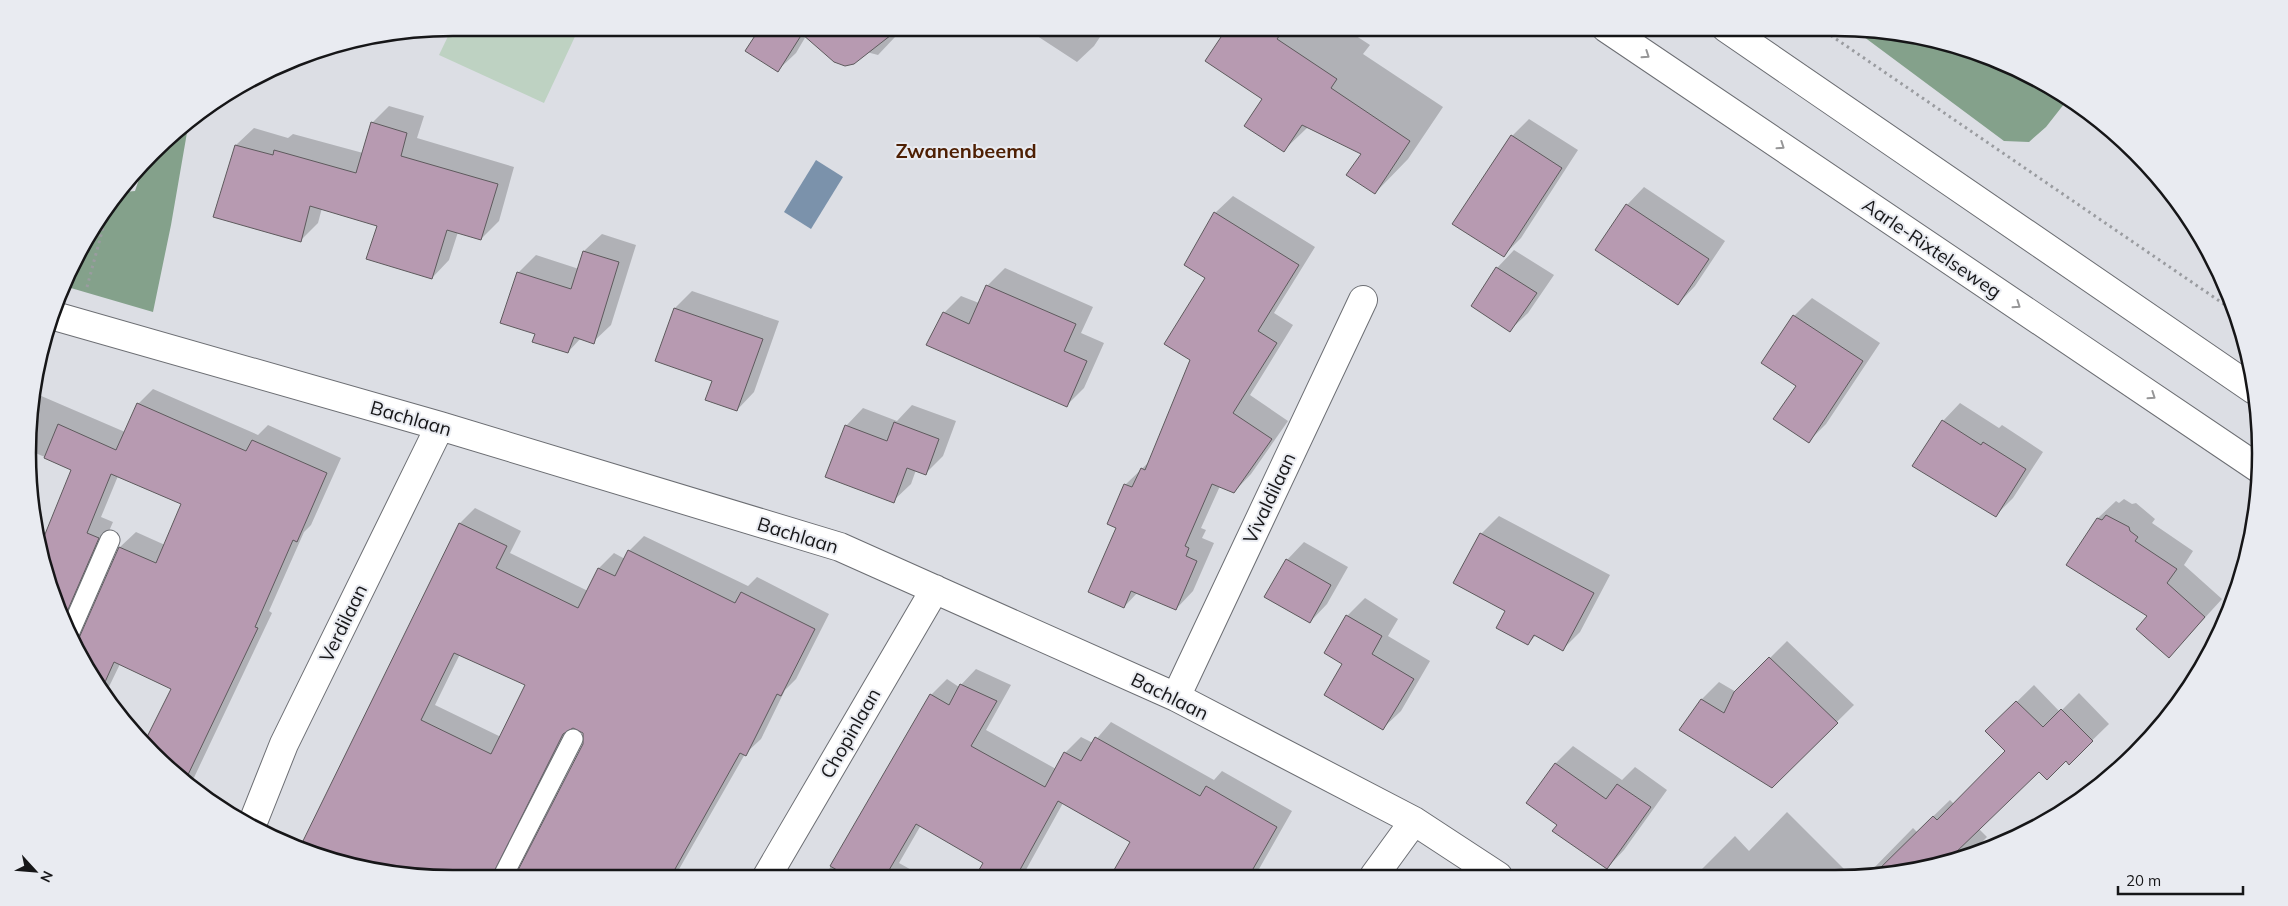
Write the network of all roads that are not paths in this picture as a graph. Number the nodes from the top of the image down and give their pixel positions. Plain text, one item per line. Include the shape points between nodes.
1 (1618, 36) edge
2 (1738, 36) edge
3 (1363, 300) dead end
4 (59, 317) edge
5 (2246, 384) edge
6 (440, 426) junction
7 (2252, 464) edge
8 (110, 540) dead end
9 (935, 589) junction
10 (74, 625) edge
11 (1176, 697) junction
12 (573, 739) dead end
13 (253, 819) edge
14 (1414, 821) junction
15 (506, 870) edge
16 (771, 870) edge
17 (1378, 870) edge
18 (1489, 870) edge

1 -> 7 street, Aarle-Rixtelseweg
2 - 5 street
3 - 11 street, Vivaldilaan
4 - 6 street, Bachlaan
6 - 9 street, Bachlaan via 840,548
6 - 13 street, Verdilaan via 284,744
8 - 10 lane
9 - 11 street, Bachlaan
9 - 16 street, Chopinlaan
11 - 14 street, Bachlaan
12 - 15 lane
14 - 17 street
14 - 18 street, Bachlaan

